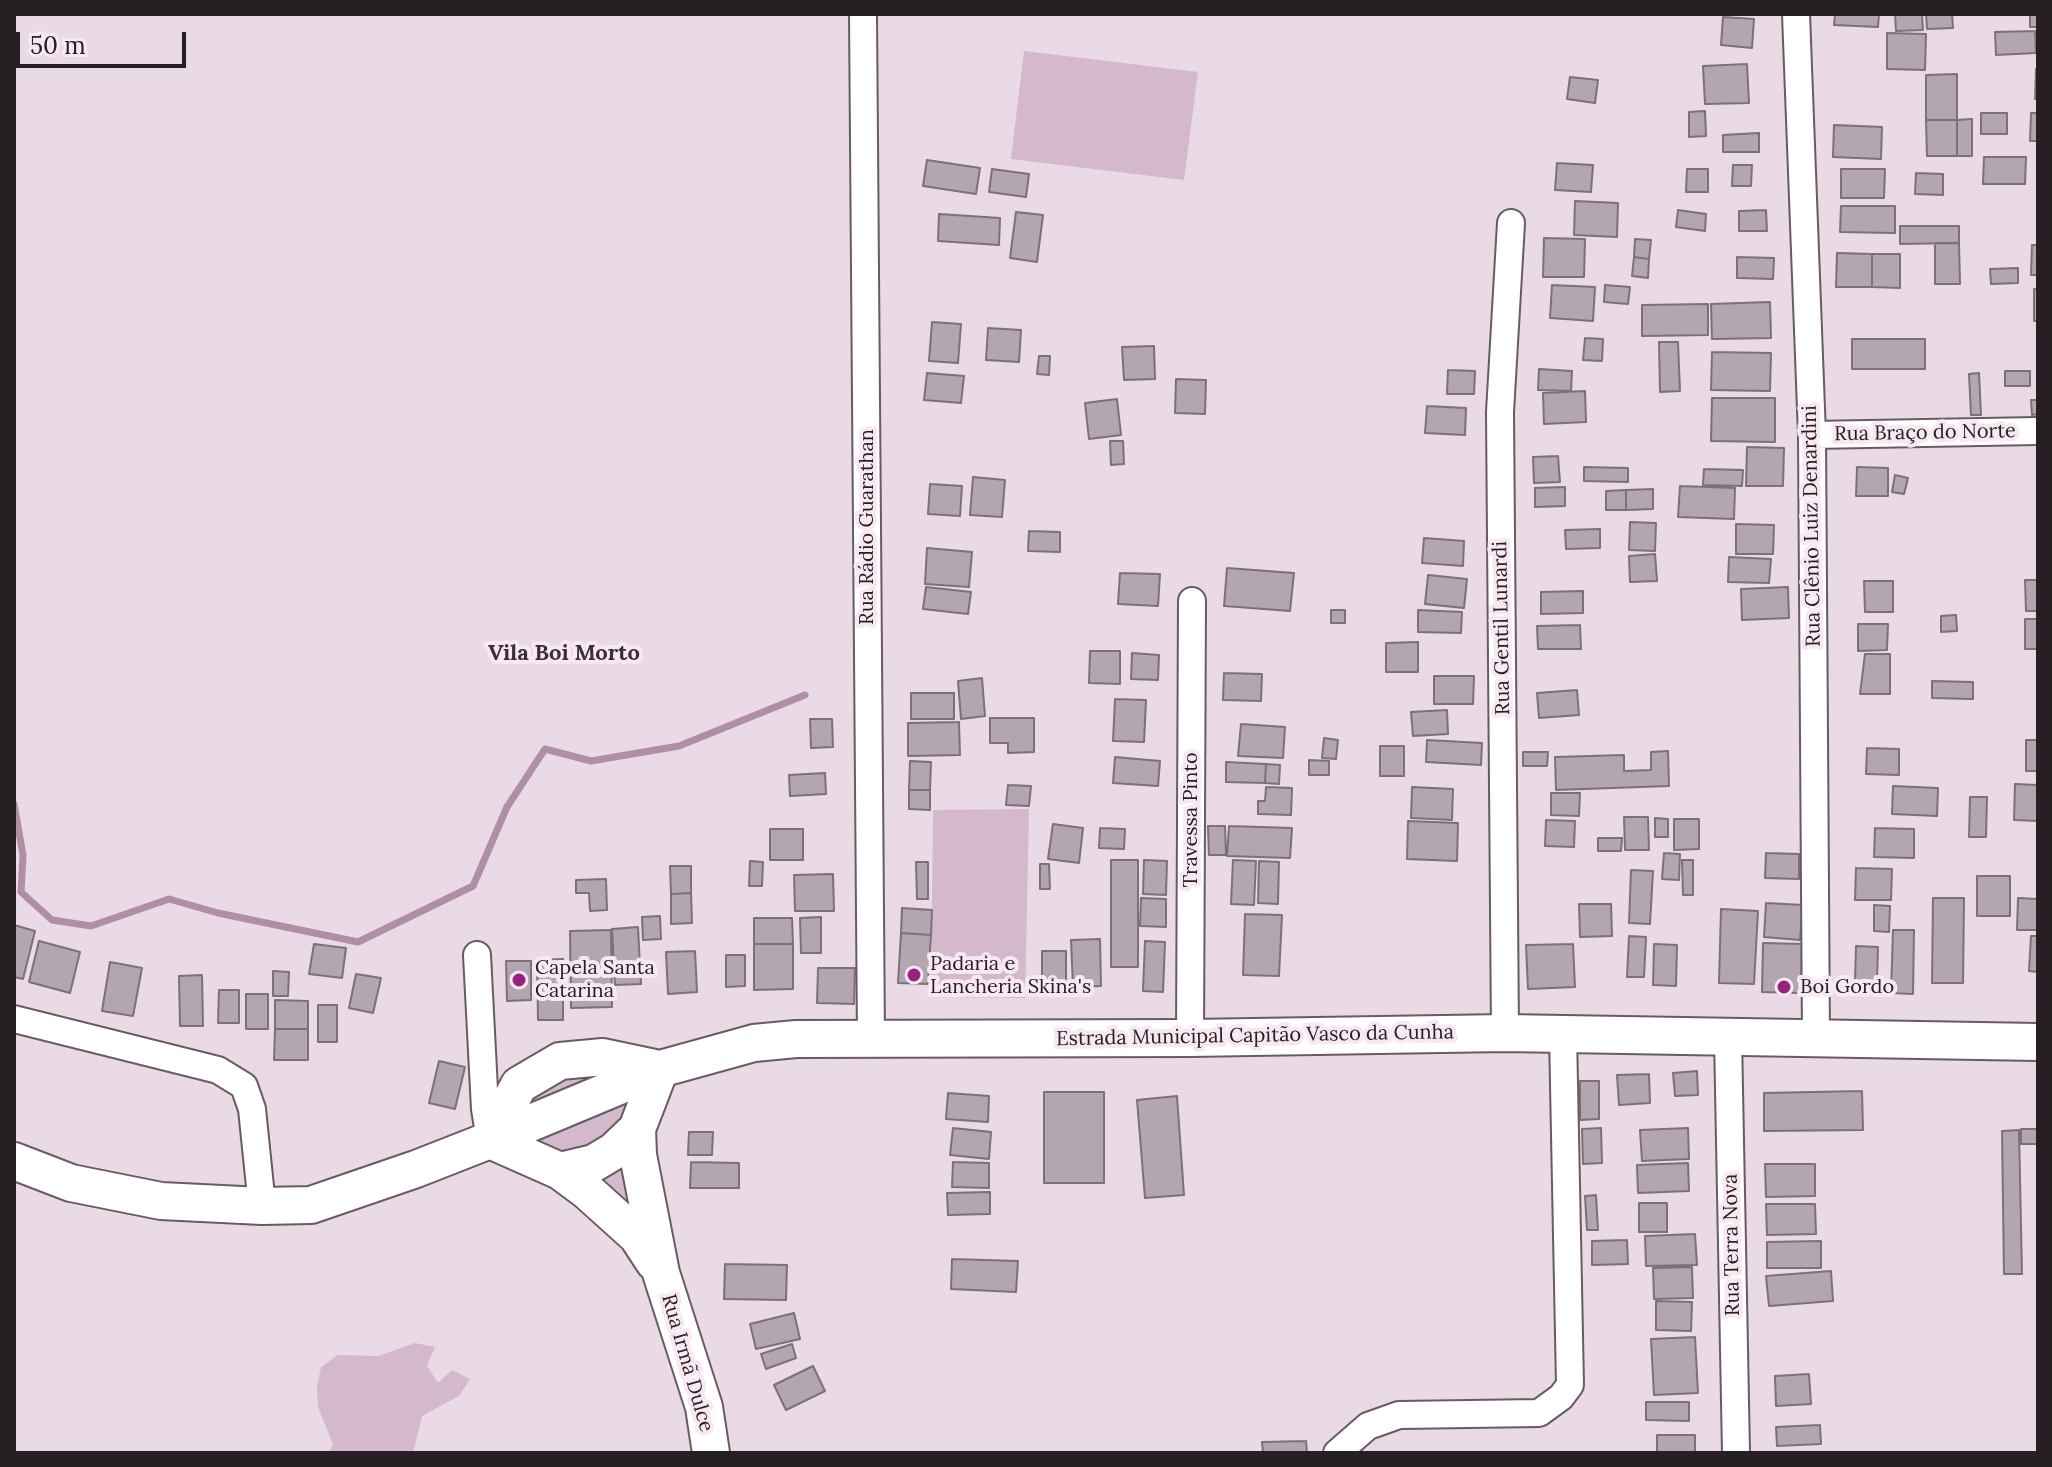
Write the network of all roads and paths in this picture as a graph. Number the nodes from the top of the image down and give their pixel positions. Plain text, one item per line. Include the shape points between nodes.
1 (863, 14) edge
2 (1796, 14) edge
3 (1511, 223) dead end
4 (2038, 431) edge
5 (1812, 435) junction
6 (1192, 601) dead end
7 (477, 955) dead end
8 (14, 1019) edge
9 (1505, 1033) junction
10 (1563, 1034) junction
11 (1728, 1037) junction
12 (1190, 1038) junction
13 (1816, 1038) junction
14 (871, 1039) junction
15 (2038, 1042) edge
16 (660, 1069) junction
17 (637, 1129) junction
18 (490, 1140) junction
19 (14, 1161) edge
20 (560, 1171) junction
21 (262, 1206) junction
22 (661, 1273) junction
23 (711, 1453) edge
24 (1337, 1453) edge
25 (1736, 1453) edge

1 - 14 street, Rua Rádio Guarathan
2 - 5 street, Rua Clênio Luiz Denardini
3 - 9 street, Rua Gentil Lunardi via 1500,412
4 - 5 street, Rua Braço do Norte
5 - 13 street, Rua Clênio Luiz Denardini
6 - 12 street, Travessa Pinto
7 - 18 street
8 - 21 street via 218,1070 244,1086 252,1109
9 - 10 street, Estrada Municipal Capitão Vasco da Cunha
9 - 12 street, Estrada Municipal Capitão Vasco da Cunha
10 - 11 street, Estrada Municipal Capitão Vasco da Cunha
10 - 24 street via 1570,1385 1539,1413 1399,1415 1368,1426
11 - 13 street, Estrada Municipal Capitão Vasco da Cunha
11 - 25 street, Rua Terra Nova
12 - 14 street, Estrada Municipal Capitão Vasco da Cunha
13 - 15 street, Estrada Municipal Capitão Vasco da Cunha
14 - 16 street, Estrada Municipal Capitão Vasco da Cunha via 754,1043
16 - 17 street, Rua Irmã Dulce
16 - 18 street via 603,1057 560,1061 519,1085
17 - 20 street via 594,1163
17 - 22 street, Rua Irmã Dulce
18 - 20 street, Rua Irmã Dulce
18 - 21 street via 311,1205
19 - 21 street via 71,1183 161,1201
20 - 22 street, Rua Irmã Dulce via 637,1236
22 - 23 street, Rua Irmã Dulce via 704,1407

